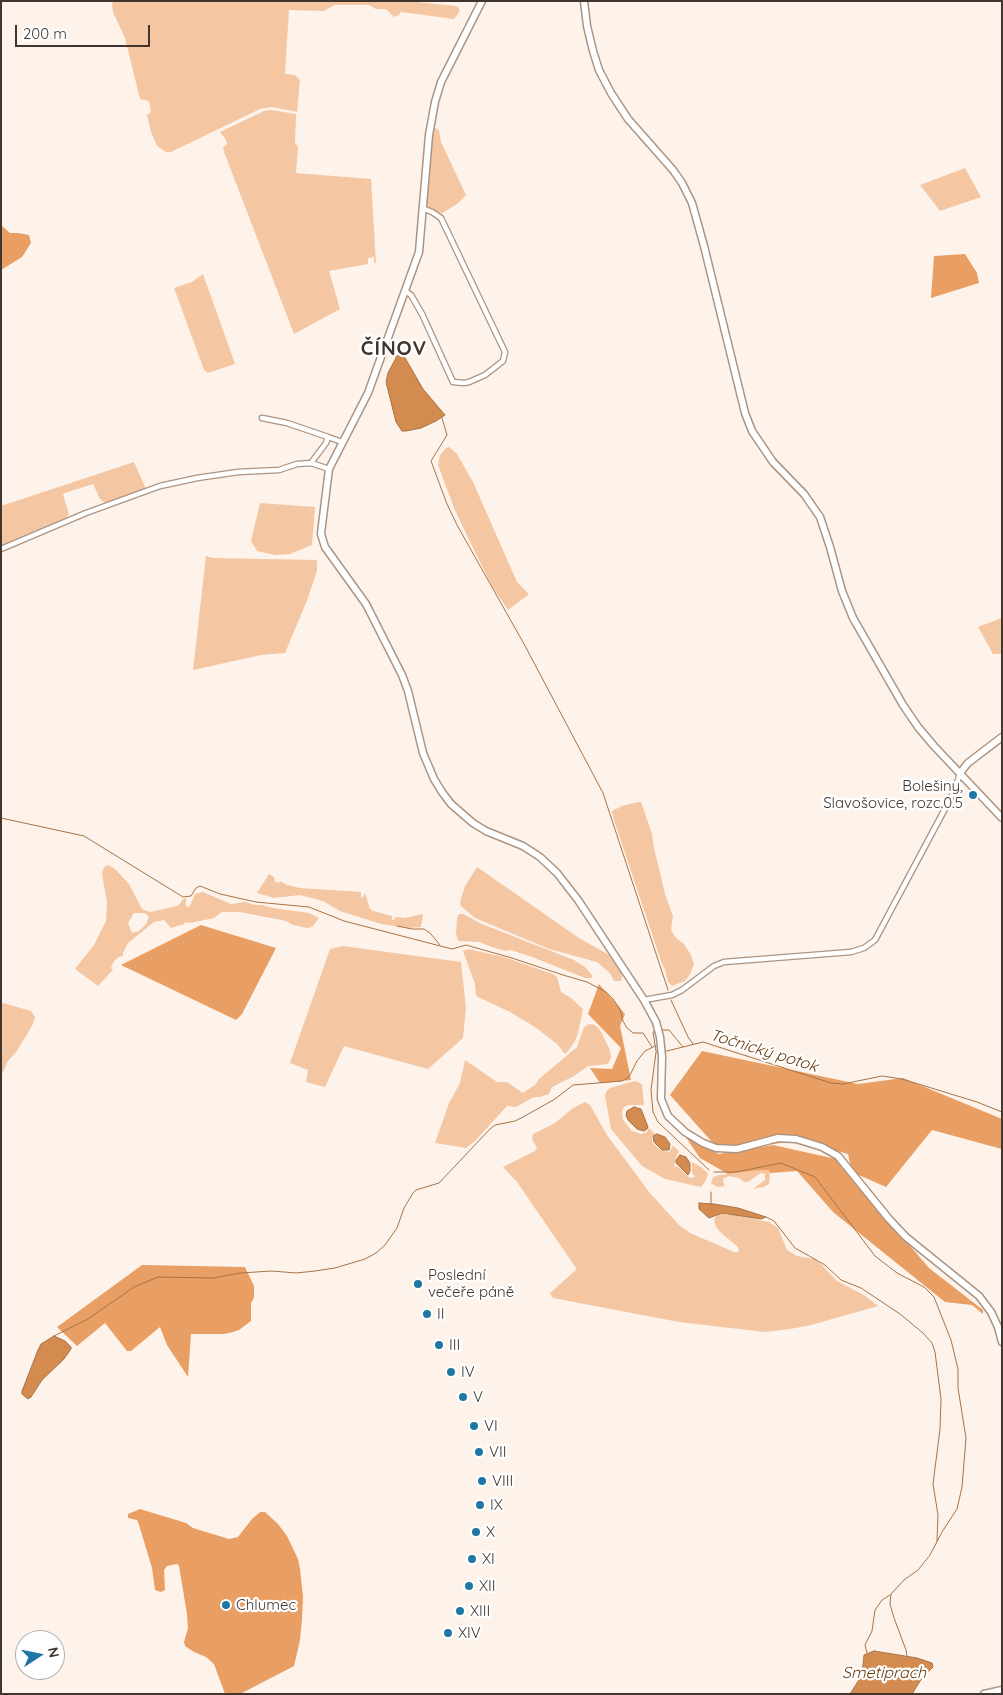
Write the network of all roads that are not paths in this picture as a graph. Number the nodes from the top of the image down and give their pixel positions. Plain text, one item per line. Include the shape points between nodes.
1 (482, 1) edge
2 (584, 1) edge
3 (422, 208) junction
4 (405, 291) junction
5 (262, 418) dead end
6 (328, 437) junction
7 (342, 442) junction
8 (311, 463) junction
9 (330, 469) junction
10 (1, 549) edge
11 (1002, 737) edge
12 (960, 773) junction
13 (1002, 818) edge
14 (644, 1000) junction
15 (1002, 1342) edge
16 (1002, 1690) edge
17 (984, 1694) edge

1 - 3 street via 445,73 435,102 429,128
2 - 12 street via 593,51 610,93 628,119 674,170 692,203 752,431 773,462 804,494 820,518 853,618 903,705 918,727
3 - 4 street via 418,252
3 - 4 street via 441,218 505,352 503,361 470,382 453,382 422,314
4 - 7 street via 368,392
5 - 6 street
6 - 7 street
6 - 8 street
7 - 9 street
8 - 9 street
8 - 10 street via 279,470 205,476 160,486
9 - 14 street via 322,525 323,542 366,604 402,675 423,753 434,779 451,804 473,823 523,846 557,873
11 - 12 street
12 - 13 street
12 - 14 street via 955,790 875,940 864,948 851,952 724,962 672,995
14 - 15 street via 656,1022 662,1057 661,1098 673,1122 716,1148 737,1149 778,1138 796,1138 838,1156 906,1237 979,1296 991,1312
16 - 17 street

